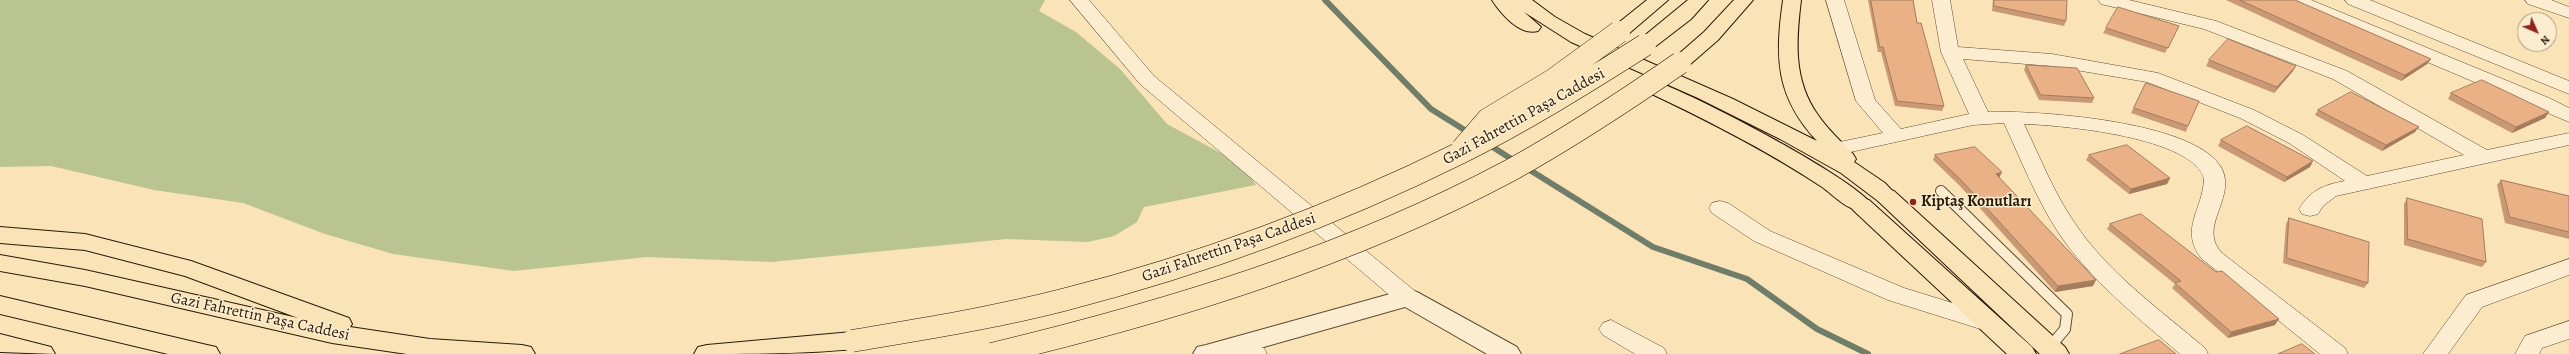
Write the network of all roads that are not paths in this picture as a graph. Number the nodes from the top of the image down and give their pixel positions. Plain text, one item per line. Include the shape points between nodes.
1 (1079, 0) edge
2 (1501, 0) edge
3 (1521, 0) edge
4 (1699, 0) edge
5 (1744, 0) edge
6 (1792, 0) edge
7 (1835, 0) edge
8 (1941, 0) edge
9 (2107, 0) edge
10 (2296, 0) edge
11 (2354, 0) edge
12 (2534, 0) edge
13 (1654, 2) edge
14 (2569, 13) edge
15 (1950, 52) junction
16 (2569, 88) edge
17 (2569, 116) edge
18 (1981, 118) junction
19 (2011, 118) junction
20 (1896, 135) junction
21 (2569, 139) edge
22 (1837, 149) junction
23 (2484, 157) junction
24 (1452, 159) junction
25 (1855, 170) junction
26 (2361, 182) junction
27 (1941, 191) dead end
28 (1720, 208) dead end
29 (2310, 210) dead end
30 (0, 235) edge
31 (0, 263) edge
32 (2569, 267) edge
33 (1408, 298) junction
34 (0, 305) edge
35 (1990, 323) junction
36 (1611, 329) dead end
37 (2569, 330) edge
38 (384, 341) junction
39 (0, 344) edge
40 (1230, 348) junction
41 (2053, 351) edge
42 (42, 354) edge
43 (207, 354) edge
44 (522, 354) edge
45 (706, 354) edge
46 (992, 354) edge
47 (1206, 354) edge
48 (1255, 354) edge
49 (1508, 354) edge
50 (1655, 354) edge
51 (2023, 354) edge
52 (2196, 354) edge
53 (2336, 354) edge
54 (2434, 354) edge
55 (2527, 354) edge

1 - 33 street via 1147,80
2 - 35 main road via 1523,22 1570,50 1693,105 1838,185
3 - 25 main road via 1556,28 1724,101
4 - 24 main road, Gazi Fahrettin Paşa Caddesi, bridge via 1645,45 1546,108
5 - 46 main road, bridge via 1711,36 1680,63 1572,134 1512,169 1452,199 1308,260 1165,309 1104,327
6 - 22 main road via 1786,57 1790,83 1807,116
7 - 20 street via 1866,101
8 - 15 street
9 - 23 street via 2210,25 2340,75
10 - 17 street via 2542,102
11 - 16 street
12 - 14 street
13 - 24 main road, bridge via 1619,32 1553,80 1488,119
15 - 18 street
15 - 26 street via 2052,60 2151,77 2247,114 2296,139
18 - 19 street
18 - 20 street
19 - 52 street via 2050,197 2076,241 2118,286
19 - 53 street via 2039,118 2120,128 2165,140 2195,154 2213,172 2216,182 2201,231 2200,239 2205,249
20 - 22 street
21 - 23 street
22 - 25 main road
23 - 26 street
24 - 45 main road, Gazi Fahrettin Paşa Caddesi, bridge via 1399,184 1258,240 1133,280 1006,314 906,334
25 - 41 main road
26 - 29 street via 2329,191 2315,201
27 - 41 lane via 2067,314 2067,324
28 - 35 street via 1762,236 1896,294
30 - 38 main road via 85,242 192,269
31 - 38 main road, Gazi Fahrettin Paşa Caddesi via 85,278 265,320
32 - 54 street via 2474,301
33 - 40 street
33 - 49 street
34 - 43 main road
35 - 51 main road
36 - 50 street
37 - 55 street via 2533,342
38 - 44 main road, Gazi Fahrettin Paşa Caddesi via 430,348
39 - 42 main road
40 - 47 street
40 - 48 street

